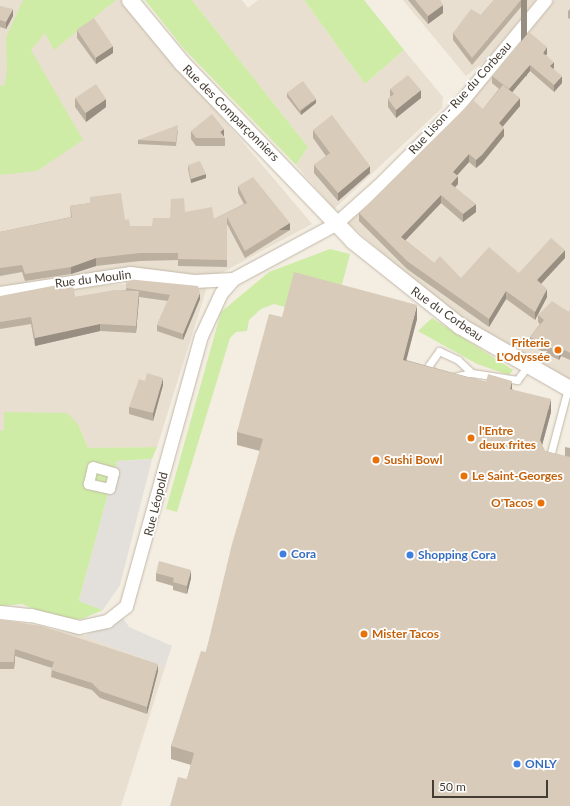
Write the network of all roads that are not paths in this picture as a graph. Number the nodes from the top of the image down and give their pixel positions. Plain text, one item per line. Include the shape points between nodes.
1 (130, 0) edge
2 (545, 0) edge
3 (335, 224) junction
4 (233, 279) junction
5 (0, 292) edge
6 (528, 366) junction
7 (472, 373) junction
8 (569, 388) edge
9 (558, 463) edge
10 (0, 612) edge

1 - 3 street, Rue des Comparçonniers via 182,63
2 - 3 street, Rue Lison - Rue du Corbeau via 454,110
3 - 4 street, Rue Lison - Rue du Corbeau
3 - 6 street, Rue du Corbeau via 433,307
4 - 5 street, Rue du Moulin via 194,281 130,272
4 - 10 street, Rue Léopold via 221,293 201,336 126,606 107,621 79,627 31,615
6 - 7 lane via 517,380
6 - 8 street, Rue du Corbeau
7 - 7 lane via 458,360 438,351 429,365 432,375 442,377
8 - 9 lane via 547,460

